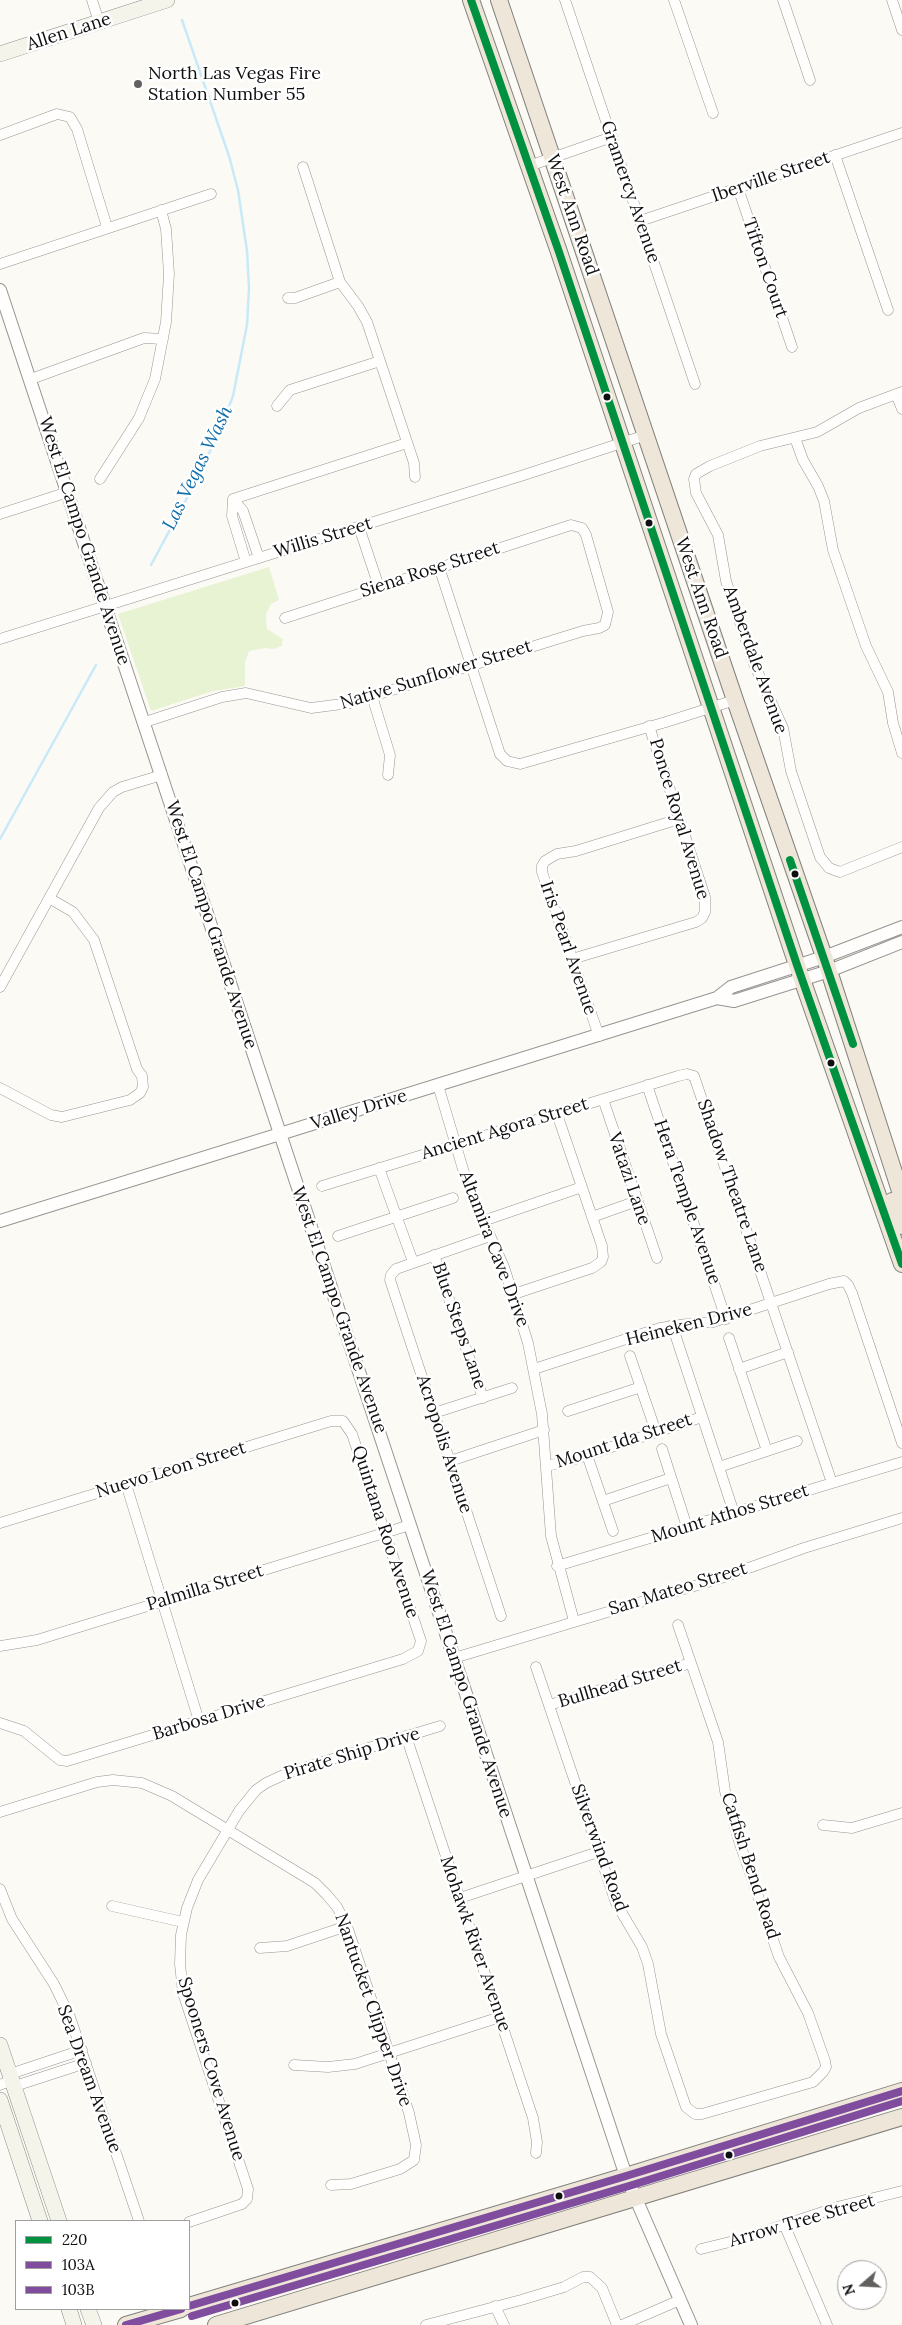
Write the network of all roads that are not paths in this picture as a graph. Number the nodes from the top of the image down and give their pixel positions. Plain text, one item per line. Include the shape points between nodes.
1 (92, 0) edge
2 (168, 0) edge
3 (471, 0) edge
4 (500, 0) edge
5 (565, 0) edge
6 (674, 0) edge
7 (783, 0) edge
8 (892, 0) edge
9 (99, 22) junction
10 (902, 30) edge
11 (0, 54) edge
12 (810, 80) dead end
13 (712, 113) dead end
14 (902, 132) edge
15 (0, 135) edge
16 (612, 137) junction
17 (835, 155) junction
18 (552, 158) junction
19 (529, 166) junction
20 (303, 167) dead end
21 (738, 188) junction
22 (211, 194) dead end
23 (161, 210) junction
24 (640, 221) junction
25 (107, 228) junction
26 (559, 252) junction
27 (0, 264) edge
28 (340, 282) junction
29 (0, 290) edge
30 (288, 298) dead end
31 (888, 310) dead end
32 (162, 339) junction
33 (614, 340) junction
34 (792, 347) dead end
35 (380, 361) junction
36 (31, 379) junction
37 (695, 384) dead end
38 (899, 393) edge
39 (277, 406) dead end
40 (902, 409) edge
41 (646, 435) junction
42 (795, 438) junction
43 (623, 442) junction
44 (407, 443) junction
45 (416, 477) dead end
46 (100, 479) dead end
47 (68, 492) junction
48 (233, 499) junction
49 (0, 514) edge
50 (359, 527) junction
51 (259, 558) junction
52 (246, 562) junction
53 (439, 567) junction
54 (379, 587) junction
55 (106, 606) junction
56 (285, 618) dead end
57 (607, 620) joint
58 (0, 639) edge
59 (472, 665) junction
60 (372, 696) junction
61 (735, 700) junction
62 (713, 708) junction
63 (145, 722) junction
64 (650, 726) junction
65 (902, 753) edge
66 (162, 775) junction
67 (388, 775) dead end
68 (680, 819) junction
69 (902, 847) edge
70 (49, 898) junction
71 (902, 927) edge
72 (902, 942) edge
73 (572, 959) junction
74 (826, 964) junction
75 (800, 972) junction
76 (0, 987) edge
77 (599, 1036) junction
78 (687, 1074) joint
79 (438, 1085) junction
80 (647, 1085) junction
81 (0, 1088) edge
82 (602, 1099) junction
83 (557, 1114) junction
84 (280, 1134) junction
85 (455, 1144) junction
86 (379, 1168) junction
87 (874, 1180) junction
88 (322, 1186) dead end
89 (582, 1187) junction
90 (902, 1197) edge
91 (453, 1198) dead end
92 (637, 1201) junction
93 (396, 1217) junction
94 (592, 1217) junction
95 (0, 1221) edge
96 (483, 1221) junction
97 (902, 1226) edge
98 (338, 1236) dead end
99 (490, 1236) junction
100 (434, 1255) junction
101 (656, 1258) dead end
102 (413, 1262) junction
103 (902, 1264) edge
104 (514, 1294) junction
105 (771, 1303) junction
106 (726, 1319) junction
107 (672, 1326) junction
108 (729, 1338) dead end
109 (788, 1352) junction
110 (630, 1356) dead end
111 (534, 1369) junction
112 (739, 1369) junction
113 (640, 1387) junction
114 (512, 1388) dead end
115 (483, 1398) junction
116 (568, 1410) dead end
117 (434, 1413) junction
118 (702, 1417) junction
119 (343, 1421) joint
120 (544, 1430) junction
121 (656, 1432) junction
122 (797, 1441) dead end
123 (902, 1443) edge
124 (662, 1449) dead end
125 (767, 1450) junction
126 (587, 1455) junction
127 (450, 1461) junction
128 (902, 1462) edge
129 (546, 1466) junction
130 (719, 1467) junction
131 (672, 1478) junction
132 (832, 1483) junction
133 (126, 1484) junction
134 (603, 1501) junction
135 (734, 1513) junction
136 (902, 1518) edge
137 (0, 1522) edge
138 (410, 1525) junction
139 (687, 1527) junction
140 (612, 1531) dead end
141 (385, 1534) junction
142 (557, 1566) junction
143 (162, 1601) junction
144 (501, 1616) dead end
145 (574, 1621) junction
146 (678, 1625) dead end
147 (420, 1645) joint
148 (0, 1646) edge
149 (454, 1658) junction
150 (691, 1663) junction
151 (536, 1667) dead end
152 (548, 1706) junction
153 (198, 1721) junction
154 (0, 1723) edge
155 (440, 1726) dead end
156 (406, 1736) junction
157 (0, 1812) edge
158 (902, 1813) edge
159 (822, 1825) dead end
160 (228, 1830) junction
161 (598, 1852) junction
162 (526, 1876) junction
163 (0, 1889) edge
164 (460, 1898) junction
165 (112, 1906) dead end
166 (183, 1922) junction
167 (347, 1926) junction
168 (260, 1948) dead end
169 (500, 2016) junction
170 (0, 2045) edge
171 (82, 2050) junction
172 (390, 2052) junction
173 (53, 2060) junction
174 (86, 2063) junction
175 (294, 2064) dead end
176 (57, 2072) junction
177 (9, 2081) edge
178 (901, 2094) edge
179 (0, 2100) edge
180 (690, 2112) joint
181 (902, 2117) edge
182 (536, 2154) dead end
183 (626, 2176) junction
184 (331, 2185) dead end
185 (901, 2195) edge
186 (635, 2198) junction
187 (40, 2220) edge
188 (59, 2220) edge
189 (139, 2220) edge
190 (190, 2222) edge
191 (784, 2224) junction
192 (701, 2249) dead end
193 (680, 2300) junction
194 (190, 2306) edge
195 (495, 2306) junction
196 (69, 2310) edge
197 (88, 2310) edge
198 (178, 2310) edge
199 (74, 2325) edge
200 (94, 2325) edge
201 (126, 2325) edge
202 (216, 2325) edge
203 (426, 2325) edge
204 (504, 2325) edge
205 (617, 2325) edge
206 (622, 2325) edge
207 (691, 2325) edge
208 (828, 2325) edge

1 - 9 street
2 - 9 main road, Allen Lane
3 - 19 main road, West Ann Road
4 - 18 main road, West Ann Road
5 - 16 street, Gramercy Avenue
6 - 13 street
7 - 12 street
8 - 10 street
9 - 11 main road, Allen Lane
14 - 17 street, Iberville Street
15 - 25 street via 57,114 70,117 77,129
16 - 18 street
16 - 24 street, Gramercy Avenue
17 - 21 street, Iberville Street
17 - 31 street
18 - 19 street
18 - 33 main road, West Ann Road
19 - 26 main road, West Ann Road
20 - 28 street
21 - 24 street, Iberville Street
21 - 34 street, Tifton Court
22 - 23 street
23 - 25 street
23 - 32 street via 166,229 169,274
24 - 37 street, Gramercy Avenue
25 - 27 street
26 - 33 main road via 576,264
26 - 43 main road, West Ann Road
28 - 30 street
28 - 35 street via 367,322
29 - 36 street, West El Campo Grande Avenue
32 - 36 street via 144,338
32 - 46 street via 155,378 140,418
33 - 41 main road, West Ann Road
35 - 39 street via 290,390
35 - 44 street
36 - 47 street, West El Campo Grande Avenue
38 - 40 street
38 - 42 street via 858,408 817,432
41 - 43 street, Willis Street
41 - 61 main road, West Ann Road
42 - 65 street via 821,494 833,550 866,646 886,686
42 - 69 street, Amberdale Avenue via 760,446 710,466 696,474 696,493 718,535 726,582 754,664 783,728 791,771 820,857 829,868 840,872
43 - 50 street, Willis Street
43 - 62 main road, West Ann Road
44 - 45 street
44 - 48 street
47 - 49 street
47 - 55 street, West El Campo Grande Avenue
48 - 51 street via 244,512
48 - 52 street via 232,516
50 - 51 street, Willis Street
50 - 54 street
51 - 52 street, Willis Street
52 - 55 street, Willis Street
53 - 54 street, Siena Rose Street
53 - 57 street, Siena Rose Street via 563,526 576,526 582,528 586,535 607,604
53 - 59 street
54 - 56 street, Siena Rose Street
55 - 58 street, Willis Street
55 - 63 street, West El Campo Grande Avenue
57 - 59 street, Native Sunflower Street via 599,628
59 - 60 street, Native Sunflower Street
59 - 64 street via 500,754 507,761 520,764
60 - 63 street, Native Sunflower Street via 311,708 246,693 235,694
60 - 67 street via 390,755
61 - 62 street
61 - 74 main road, West Ann Road
62 - 64 street
62 - 75 main road, West Ann Road
63 - 66 street, West El Campo Grande Avenue
64 - 68 street, Ponce Royal Avenue
66 - 70 street via 122,787 105,799
66 - 84 street, West El Campo Grande Avenue
68 - 73 street, Ponce Royal Avenue via 705,897 702,918
68 - 73 street, Iris Pearl Avenue via 557,854 545,861 542,872
70 - 76 street
70 - 81 street via 73,912 94,940 142,1076 143,1087 130,1100 62,1117 51,1115
71 - 74 street, Valley Drive
72 - 74 street, Valley Drive
73 - 77 street, Iris Pearl Avenue
74 - 75 street, Valley Drive
74 - 90 main road, West Ann Road
75 - 77 street, Valley Drive via 731,987 717,998
75 - 87 main road, West Ann Road
77 - 79 street, Valley Drive
78 - 80 street, Ancient Agora Street
78 - 105 street, Shadow Theatre Lane via 696,1080
79 - 84 street, Valley Drive
79 - 85 street, Altamira Cave Drive
80 - 82 street, Ancient Agora Street
80 - 106 street, Hera Temple Avenue
82 - 83 street, Ancient Agora Street
82 - 92 street, Vatazi Lane
83 - 85 street, Ancient Agora Street
83 - 89 street
84 - 95 street, Valley Drive
84 - 138 street, West El Campo Grande Avenue
85 - 86 street, Ancient Agora Street
85 - 96 street, Altamira Cave Drive
86 - 88 street, Ancient Agora Street
86 - 93 street
87 - 97 main road via 887,1184
87 - 103 main road, West Ann Road
89 - 94 street
89 - 96 street
91 - 93 street
92 - 94 street
92 - 101 street, Vatazi Lane
93 - 98 street
93 - 102 street
94 - 104 street via 602,1246 601,1262 592,1268
96 - 99 street, Altamira Cave Drive
99 - 100 street
99 - 104 street, Altamira Cave Drive
100 - 102 street
100 - 115 street, Blue Steps Lane
102 - 117 street, Acropolis Avenue via 393,1272 390,1280
104 - 111 street, Altamira Cave Drive
105 - 106 street, Heineken Drive
105 - 109 street, Shadow Theatre Lane
105 - 123 street, Heineken Drive via 829,1284 844,1282 848,1285
106 - 107 street, Heineken Drive
107 - 111 street, Heineken Drive
107 - 118 street
108 - 112 street
109 - 112 street
109 - 132 street, Shadow Theatre Lane
110 - 113 street
111 - 120 street, Altamira Cave Drive
112 - 125 street
113 - 116 street
113 - 121 street
114 - 115 street
115 - 117 street
117 - 127 street, Acropolis Avenue
118 - 121 street, Mount Ida Street
118 - 130 street
119 - 133 street, Nuevo Leon Street via 331,1421
119 - 141 street, Quintana Roo Avenue via 352,1434
120 - 127 street
120 - 129 street, Altamira Cave Drive
121 - 126 street, Mount Ida Street
122 - 125 street
124 - 131 street
125 - 130 street
126 - 129 street, Mount Ida Street
126 - 134 street
127 - 144 street, Acropolis Avenue
128 - 132 street, Mount Athos Street
129 - 142 street, Altamira Cave Drive via 548,1518
130 - 135 street
131 - 134 street
131 - 139 street
132 - 135 street, Mount Athos Street
133 - 137 street, Nuevo Leon Street
133 - 143 street
134 - 140 street
135 - 139 street, Mount Athos Street
136 - 145 street, San Mateo Street via 721,1578
138 - 141 street, Palmilla Street
138 - 149 street, West El Campo Grande Avenue
139 - 142 street, Mount Athos Street
141 - 143 street, Palmilla Street
141 - 147 street, Quintana Roo Avenue
142 - 145 street, Altamira Cave Drive
143 - 148 street, Palmilla Street via 36,1640
143 - 153 street
145 - 149 street, San Mateo Street
146 - 150 street, Catfish Bend Road
147 - 153 street, Barbosa Drive via 413,1656
149 - 162 street, West El Campo Grande Avenue
150 - 152 street, Bullhead Street
150 - 180 street, Catfish Bend Road via 718,1742 730,1812 779,1957 815,2029 825,2061 823,2072 813,2082 702,2114
151 - 152 street, Silverwind Road
152 - 161 street, Silverwind Road
153 - 154 street, Barbosa Drive via 67,1760 60,1760 24,1731
155 - 156 street, Pirate Ship Drive
156 - 160 street, Pirate Ship Drive via 290,1772 266,1783 247,1800
156 - 164 street, Mohawk River Avenue
157 - 160 street, Nantucket Clipper Drive via 98,1782 128,1781 157,1788
158 - 159 street via 852,1828
160 - 166 street, Spooners Cove Avenue via 198,1880
160 - 167 street, Nantucket Clipper Drive via 315,1883 337,1907
161 - 162 street
161 - 180 street, Silverwind Road via 616,1903 642,1947 661,2034 682,2099
162 - 164 street
162 - 183 street, West El Campo Grande Avenue
163 - 171 street, Sea Dream Avenue via 12,1919 54,1984
164 - 169 street, Mohawk River Avenue
165 - 166 street
166 - 190 street, Spooners Cove Avenue via 180,1964 184,1993 248,2189 247,2198 234,2208
167 - 168 street via 287,1946
167 - 172 street, Nantucket Clipper Drive
169 - 172 street
169 - 182 street, Mohawk River Avenue via 533,2118
170 - 177 main road
171 - 173 street
171 - 174 street, Sea Dream Avenue
172 - 175 street via 341,2066
172 - 184 street, Nantucket Clipper Drive via 409,2113 416,2156 409,2165 400,2169 351,2184
173 - 176 street
173 - 177 street
174 - 176 street
174 - 189 street, Sea Dream Avenue
176 - 177 street
177 - 188 main road
178 - 183 main road
179 - 187 main road
181 - 186 main road
183 - 186 street, West El Campo Grande Avenue
183 - 194 main road
185 - 191 street, Arrow Tree Street via 841,2206
186 - 193 street, West El Campo Grande Avenue
186 - 202 main road
191 - 192 street, Arrow Tree Street
191 - 208 street
193 - 206 street
193 - 207 street, West El Campo Grande Avenue
195 - 203 street
195 - 204 street
195 - 205 street via 590,2277 602,2288
196 - 199 main road
197 - 200 main road
198 - 201 main road

